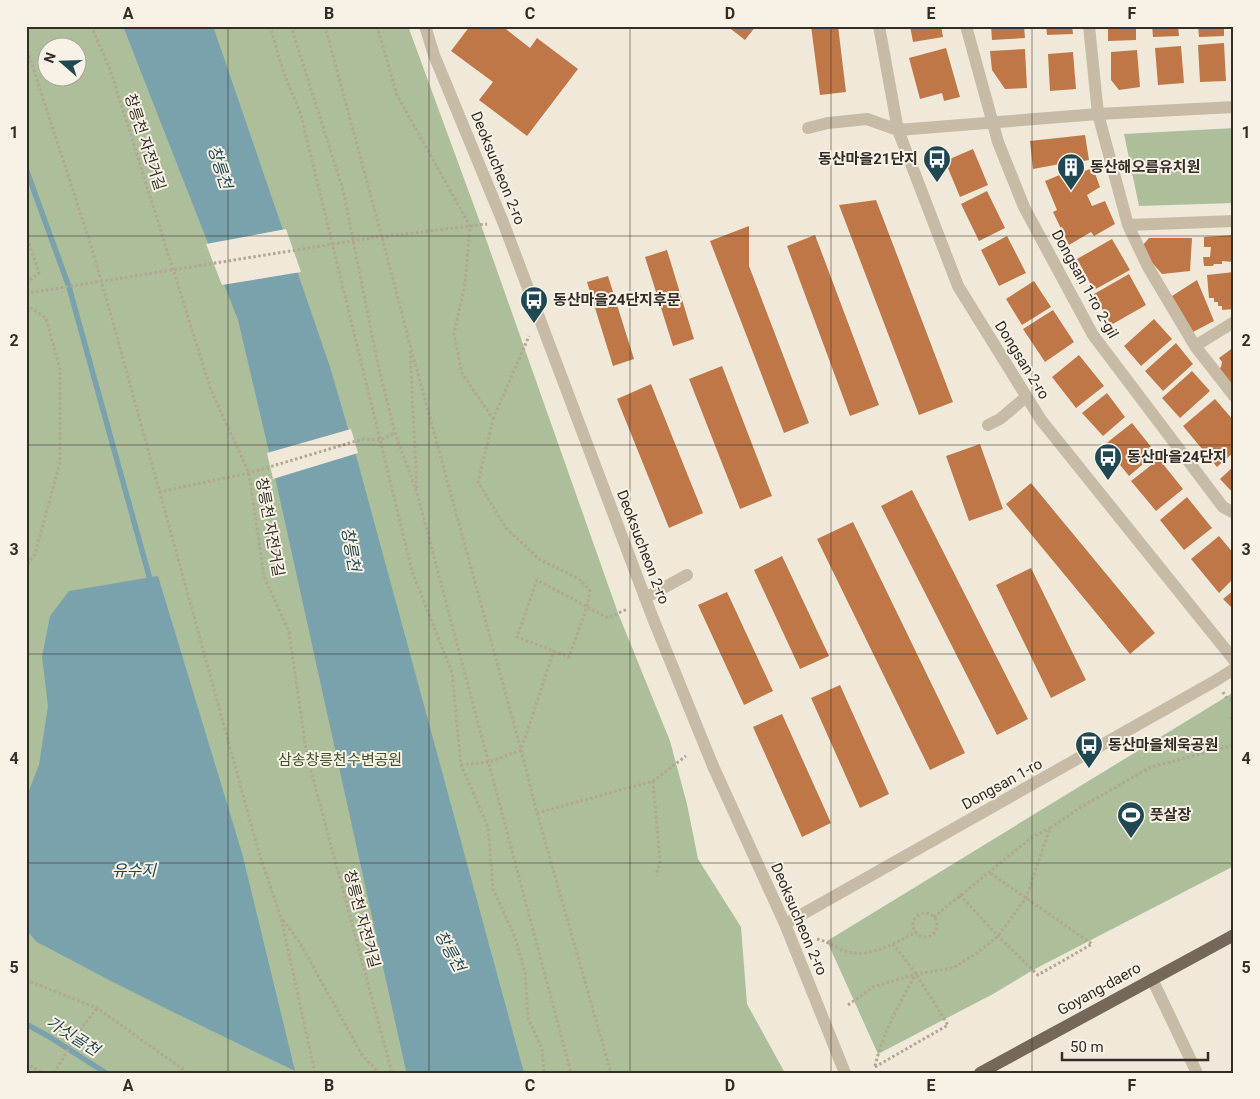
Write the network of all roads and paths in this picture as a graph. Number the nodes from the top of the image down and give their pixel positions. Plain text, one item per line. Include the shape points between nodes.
1 (91, 26) edge
2 (270, 26) edge
3 (292, 26) edge
4 (325, 26) edge
5 (377, 26) edge
6 (425, 26) edge
7 (879, 26) edge
8 (966, 26) edge
9 (1089, 26) edge
10 (26, 46) edge
11 (1234, 107) edge
12 (1098, 114) junction
13 (994, 123) junction
14 (808, 128) dead end
15 (898, 130) junction
16 (1234, 221) edge
17 (488, 224) dead end
18 (1128, 225) junction
19 (470, 226) junction
20 (26, 234) edge
21 (382, 237) junction
22 (26, 283) edge
23 (26, 293) edge
24 (26, 305) edge
25 (1234, 322) edge
26 (529, 336) dead end
27 (410, 345) junction
28 (1195, 346) junction
29 (1234, 396) edge
30 (1026, 397) junction
31 (493, 419) junction
32 (988, 425) dead end
33 (395, 433) junction
34 (380, 440) junction
35 (249, 473) junction
36 (159, 492) junction
37 (418, 493) junction
38 (1234, 513) edge
39 (26, 567) edge
40 (687, 575) dead end
41 (645, 598) junction
42 (587, 607) junction
43 (627, 609) dead end
44 (554, 650) junction
45 (1234, 660) edge
46 (1234, 669) edge
47 (1222, 692) dead end
48 (1234, 702) edge
49 (1234, 707) edge
50 (1234, 731) edge
51 (1234, 745) edge
52 (522, 750) junction
53 (686, 756) dead end
54 (489, 762) junction
55 (461, 766) junction
56 (653, 781) junction
57 (537, 813) junction
58 (1050, 828) junction
59 (990, 873) junction
60 (656, 875) dead end
61 (960, 895) junction
62 (1026, 898) junction
63 (934, 917) junction
64 (281, 918) junction
65 (785, 924) junction
66 (916, 932) junction
67 (1234, 935) edge
68 (998, 936) junction
69 (818, 939) dead end
70 (893, 944) junction
71 (916, 974) junction
72 (1152, 979) junction
73 (26, 980) edge
74 (848, 1006) dead end
75 (97, 1008) junction
76 (26, 1064) edge
77 (42, 1073) edge
78 (54, 1073) edge
79 (188, 1073) edge
80 (315, 1073) edge
81 (380, 1073) edge
82 (392, 1073) edge
83 (544, 1073) edge
84 (572, 1073) edge
85 (611, 1073) edge
86 (846, 1073) edge
87 (980, 1073) edge
88 (1197, 1073) edge

1 - 35 path, 창릉천 자전거길 via 110,69 211,390
2 - 34 path via 301,115
3 - 33 path via 343,190
4 - 21 path
5 - 19 path via 397,94
6 - 41 street, Deoksucheon 2-ro
7 - 15 street, Dongsan 2-ro
8 - 13 street, Dongsan 1-ro 2-gil
9 - 12 street
10 - 36 path via 92,249
11 - 12 street
12 - 13 street
12 - 18 street
13 - 15 street
13 - 38 street, Dongsan 1-ro 2-gil via 998,142 1024,207 1093,336 1223,507
14 - 15 street via 867,119
15 - 30 street, Dongsan 2-ro via 958,286
16 - 18 street
17 - 19 path
18 - 28 street
19 - 21 path
19 - 31 path via 465,284 454,334 462,373
20 - 22 path via 39,274
21 - 23 path, bridge
21 - 27 path
24 - 39 path via 46,318 60,369 60,462 35,554
25 - 28 street
26 - 31 path
27 - 37 path
27 - 52 path
28 - 29 street
30 - 32 street
30 - 45 street, Dongsan 2-ro via 1040,420
31 - 42 path via 478,482 506,528 539,559 579,579 590,590
33 - 34 path
33 - 37 path
34 - 35 path via 363,439
34 - 55 path via 412,571 452,673
35 - 36 path
35 - 82 path, 창릉천 자전거길 via 264,576 289,632 307,756
36 - 64 path via 259,853
37 - 54 path
40 - 41 street
41 - 65 street, Deoksucheon 2-ro via 713,766
42 - 43 path via 608,618
42 - 44 path via 569,656
42 - 44 path via 537,580 517,637
44 - 52 path
46 - 65 street, Dongsan 1-ro
47 - 48 path
49 - 50 path via 1231,716
51 - 58 path via 1151,767
52 - 54 path
52 - 57 path
53 - 56 path
54 - 55 path
54 - 84 path
55 - 83 path via 488,827 494,889 514,935 525,972 528,1018 542,1049
56 - 57 path
56 - 60 path via 660,862
57 - 85 path
58 - 59 path via 1031,838
58 - 62 path
59 - 61 path
59 - 62 path
61 - 63 path
61 - 68 path
62 - 68 path
62 - 68 path via 1092,944 1038,975
63 - 66 path via 927,913 916,917 913,924
63 - 66 path via 937,924 933,934 926,937
64 - 80 path
64 - 81 path via 300,943 362,1055
65 - 86 street, Deoksucheon 2-ro
66 - 70 path
67 - 72 main road, Goyang-daero
68 - 71 path via 953,968
69 - 70 path via 843,950 863,954
70 - 71 path
71 - 71 path via 948,1025 875,1066 899,1004
71 - 74 path via 873,987
72 - 87 main road, Goyang-daero
72 - 88 street
73 - 75 path
75 - 78 path
75 - 79 path
76 - 77 path

